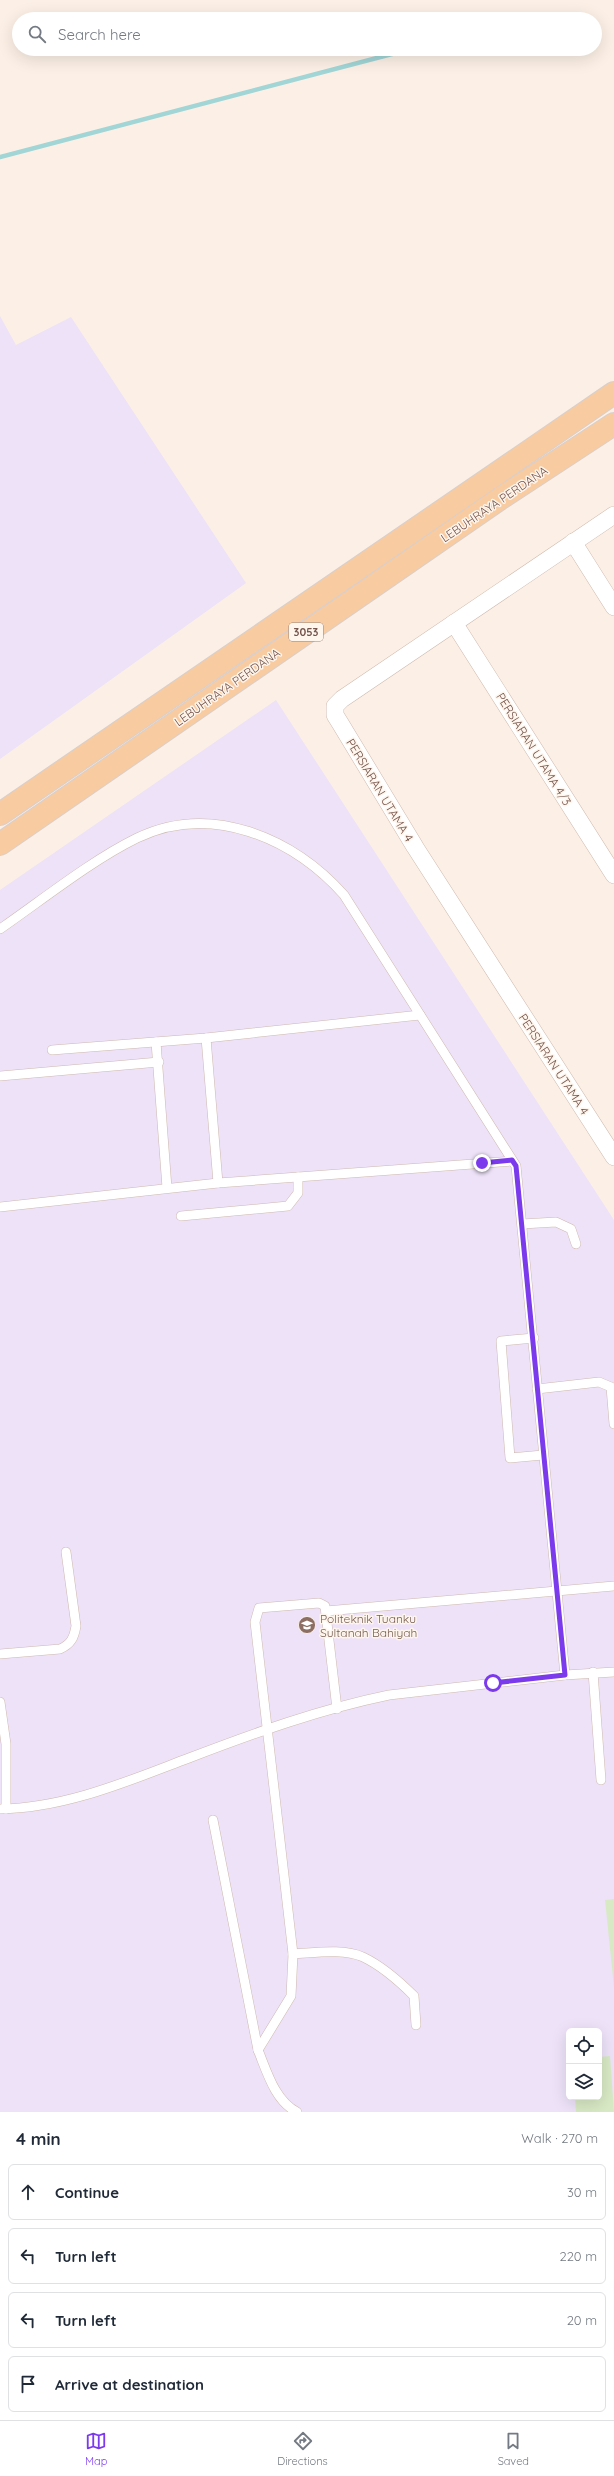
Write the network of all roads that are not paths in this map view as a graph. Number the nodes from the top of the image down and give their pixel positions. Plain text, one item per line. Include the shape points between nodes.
1 (614, 393) edge
2 (614, 424) edge
3 (614, 515) edge
4 (573, 542) junction
5 (614, 607) edge
6 (454, 623) junction
7 (0, 814) edge
8 (0, 844) edge
9 (614, 876) edge
10 (0, 929) edge
11 (420, 1015) junction
12 (206, 1038) junction
13 (156, 1042) junction
14 (52, 1050) dead end
15 (159, 1062) junction
16 (0, 1076) edge
17 (613, 1152) edge
18 (512, 1160) junction
19 (298, 1177) junction
20 (218, 1182) junction
21 (167, 1188) junction
22 (0, 1207) edge
23 (181, 1216) dead end
24 (522, 1224) junction
25 (576, 1244) dead end
26 (534, 1338) junction
27 (537, 1389) junction
28 (614, 1424) edge
29 (543, 1455) junction
30 (66, 1552) dead end
31 (614, 1586) edge
32 (557, 1591) junction
33 (326, 1611) junction
34 (0, 1654) edge
35 (593, 1672) junction
36 (614, 1672) edge
37 (565, 1675) junction
38 (0, 1702) edge
39 (337, 1709) junction
40 (266, 1729) junction
41 (3, 1744) edge
42 (601, 1780) dead end
43 (3, 1809) edge
44 (213, 1820) dead end
45 (292, 1954) junction
46 (416, 2025) dead end
47 (258, 2050) junction
48 (297, 2112) edge

1 - 7 main road, LEBUHRAYA PERDANA / 3053
2 - 8 main road, LEBUHRAYA PERDANA / 3053 via 501,498
3 - 4 street, PERSIARAN UTAMA 4
4 - 5 street
4 - 6 street, PERSIARAN UTAMA 4
6 - 9 street, PERSIARAN UTAMA 4/3
6 - 17 street, PERSIARAN UTAMA 4 via 342,699 335,706 335,715 415,848
10 - 11 lane via 100,860 137,838 187,825 217,825 244,830 269,838 290,849 312,863 335,884
11 - 12 lane via 404,1019
11 - 18 lane
12 - 13 lane
12 - 20 lane
13 - 14 lane
13 - 15 lane
15 - 16 lane
15 - 21 lane
18 - 19 lane
18 - 24 lane via 516,1166
19 - 20 lane
19 - 23 lane via 298,1193 288,1206
20 - 21 lane
21 - 22 lane
24 - 25 lane via 556,1222 570,1229
24 - 26 lane
26 - 27 lane
26 - 29 lane via 501,1341 510,1458
27 - 28 lane via 599,1382 605,1384 611,1387
27 - 29 lane
29 - 32 lane
30 - 34 lane via 76,1626 69,1645 60,1649
31 - 32 lane
32 - 33 lane
32 - 37 lane
33 - 39 lane
33 - 40 lane via 325,1606 319,1603 259,1608 255,1622
35 - 36 lane
35 - 37 lane
35 - 42 lane
37 - 39 lane via 389,1695 362,1700
38 - 41 lane
39 - 40 lane
40 - 43 lane via 114,1786 64,1801
40 - 45 lane
41 - 43 lane
44 - 47 lane
45 - 46 lane via 323,1952 362,1957 396,1979 414,1996
45 - 47 lane via 291,1996
47 - 48 lane via 270,2081 286,2107

